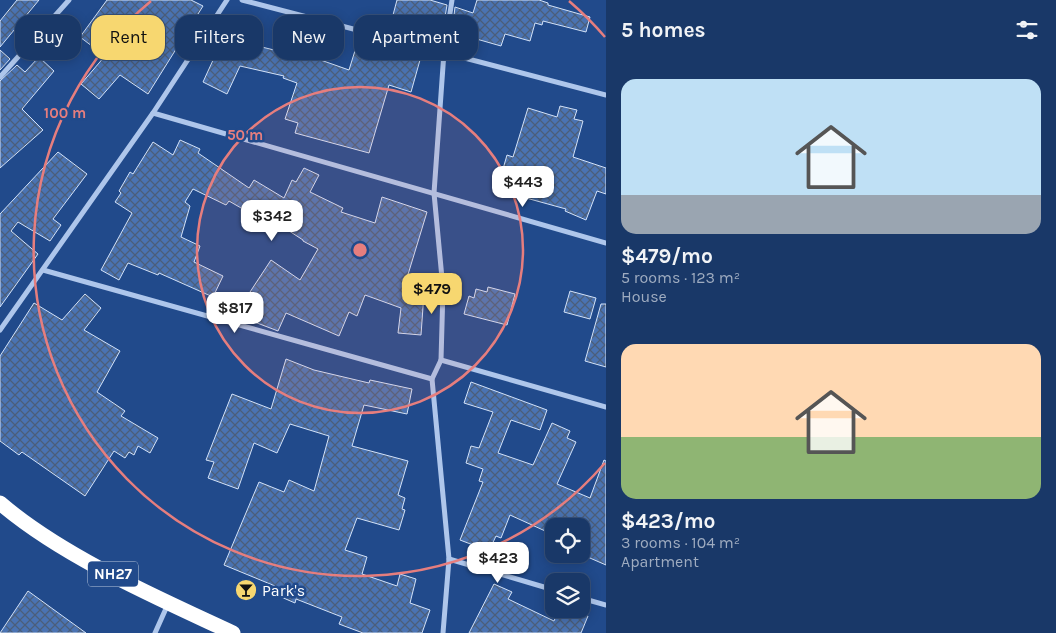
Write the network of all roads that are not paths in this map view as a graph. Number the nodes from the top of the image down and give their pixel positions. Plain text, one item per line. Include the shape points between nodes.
1 (69, 0) edge
2 (226, 0) edge
3 (242, 0) edge
4 (452, 0) edge
5 (450, 15) edge
6 (354, 29) edge
7 (443, 60) edge
8 (474, 60) edge
9 (0, 77) edge
10 (606, 95) edge
11 (153, 114) junction
12 (434, 193) junction
13 (606, 243) edge
14 (43, 270) junction
15 (0, 316) edge
16 (6, 321) junction
17 (0, 330) edge
18 (441, 360) junction
19 (432, 379) junction
20 (606, 406) edge
21 (0, 503) edge
22 (448, 559) junction
23 (545, 587) edge
24 (590, 601) edge
25 (168, 603) junction
26 (606, 605) edge
27 (155, 633) edge
28 (233, 633) edge
29 (443, 633) edge

1 - 9 street
2 - 11 street
3 - 6 street
4 - 5 street
7 - 12 street
8 - 10 street
11 - 12 street
11 - 14 street
12 - 13 street
12 - 18 street via 443,289
14 - 16 street
14 - 19 street
15 - 16 street
16 - 17 street
18 - 19 street
18 - 20 street
19 - 22 street
21 - 25 highway, NH27 via 24,524
22 - 23 street
22 - 29 street
24 - 26 street
25 - 27 street
25 - 28 highway, NH27

